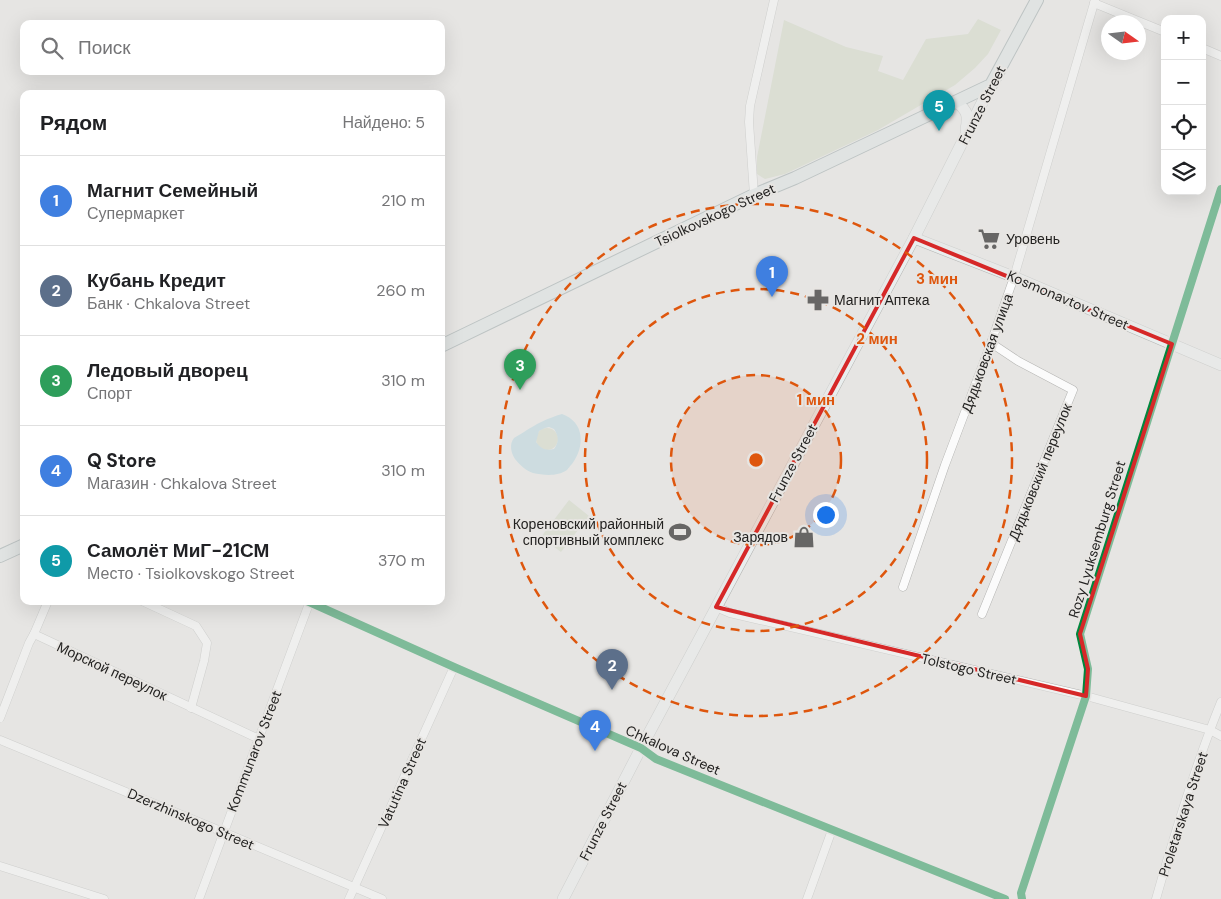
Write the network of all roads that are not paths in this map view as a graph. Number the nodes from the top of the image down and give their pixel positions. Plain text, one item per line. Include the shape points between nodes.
1 (774, 0) edge
2 (1037, 0) edge
3 (1095, 1) edge
4 (1161, 30) edge
5 (1206, 50) edge
6 (1221, 56) edge
7 (991, 86) junction
8 (957, 102) junction
9 (965, 138) junction
10 (1221, 189) edge
11 (754, 195) junction
12 (914, 238) junction
13 (1014, 277) junction
14 (991, 343) junction
15 (445, 344) edge
16 (1172, 344) junction
17 (1221, 364) edge
18 (20, 547) edge
19 (0, 556) edge
20 (904, 588) dead end
21 (46, 605) edge
22 (151, 605) edge
23 (308, 605) edge
24 (316, 605) edge
25 (716, 607) junction
26 (982, 614) dead end
27 (34, 634) junction
28 (454, 667) junction
29 (1086, 696) junction
30 (1221, 702) edge
31 (191, 708) junction
32 (0, 718) edge
33 (1210, 730) junction
34 (1221, 736) edge
35 (259, 739) junction
36 (0, 740) edge
37 (641, 748) junction
38 (832, 830) junction
39 (223, 832) junction
40 (0, 866) edge
41 (355, 887) junction
42 (104, 899) edge
43 (199, 899) edge
44 (349, 899) edge
45 (382, 899) edge
46 (563, 899) edge
47 (807, 899) edge
48 (1005, 899) edge
49 (1022, 899) edge
50 (1158, 899) edge

1 - 11 street via 750,106
2 - 7 main road, Frunze Street
3 - 4 street
3 - 13 street, Дядьковская улица
5 - 6 street
7 - 8 main road, Tsiolkovskogo Street
7 - 9 main road, Frunze Street
8 - 9 main road via 967,114
8 - 11 main road, Tsiolkovskogo Street
9 - 12 main road, Frunze Street
10 - 16 street, Rozy Lyuksemburg Street
11 - 15 main road, Tsiolkovskogo Street
12 - 13 main road, Kosmonavtov Street
12 - 25 main road, Frunze Street
13 - 14 street, Дядьковская улица
13 - 16 main road, Kosmonavtov Street
14 - 20 street, Дядьковская улица via 945,465
14 - 26 street, Дядьковский переулок via 1073,390
16 - 17 main road, Kosmonavtov Street
16 - 29 street, Rozy Lyuksemburg Street via 1080,634 1088,669
18 - 19 main road
21 - 27 street
22 - 31 street via 196,626 207,643
23 - 35 street, Kommunarov Street
24 - 28 street, Chkalova Street
25 - 29 street, Tolstogo Street via 730,613
25 - 37 main road, Frunze Street
27 - 31 street, Морской переулок
27 - 32 street
28 - 37 street, Chkalova Street
28 - 41 street, Vatutina Street
29 - 33 street, Tolstogo Street
29 - 49 street, Rozy Lyuksemburg Street via 1021,893
30 - 33 street, Proletarskaya Street
31 - 35 street, Морской переулок
33 - 34 street, Tolstogo Street
33 - 50 street, Proletarskaya Street via 1172,843
35 - 39 street, Kommunarov Street
36 - 39 street, Dzerzhinskogo Street
37 - 38 street, Chkalova Street via 656,759
37 - 46 main road, Frunze Street
38 - 47 street
38 - 48 street, Chkalova Street
39 - 41 street, Dzerzhinskogo Street
39 - 43 street, Kommunarov Street
40 - 42 street
41 - 44 street, Vatutina Street
41 - 45 street, Dzerzhinskogo Street

